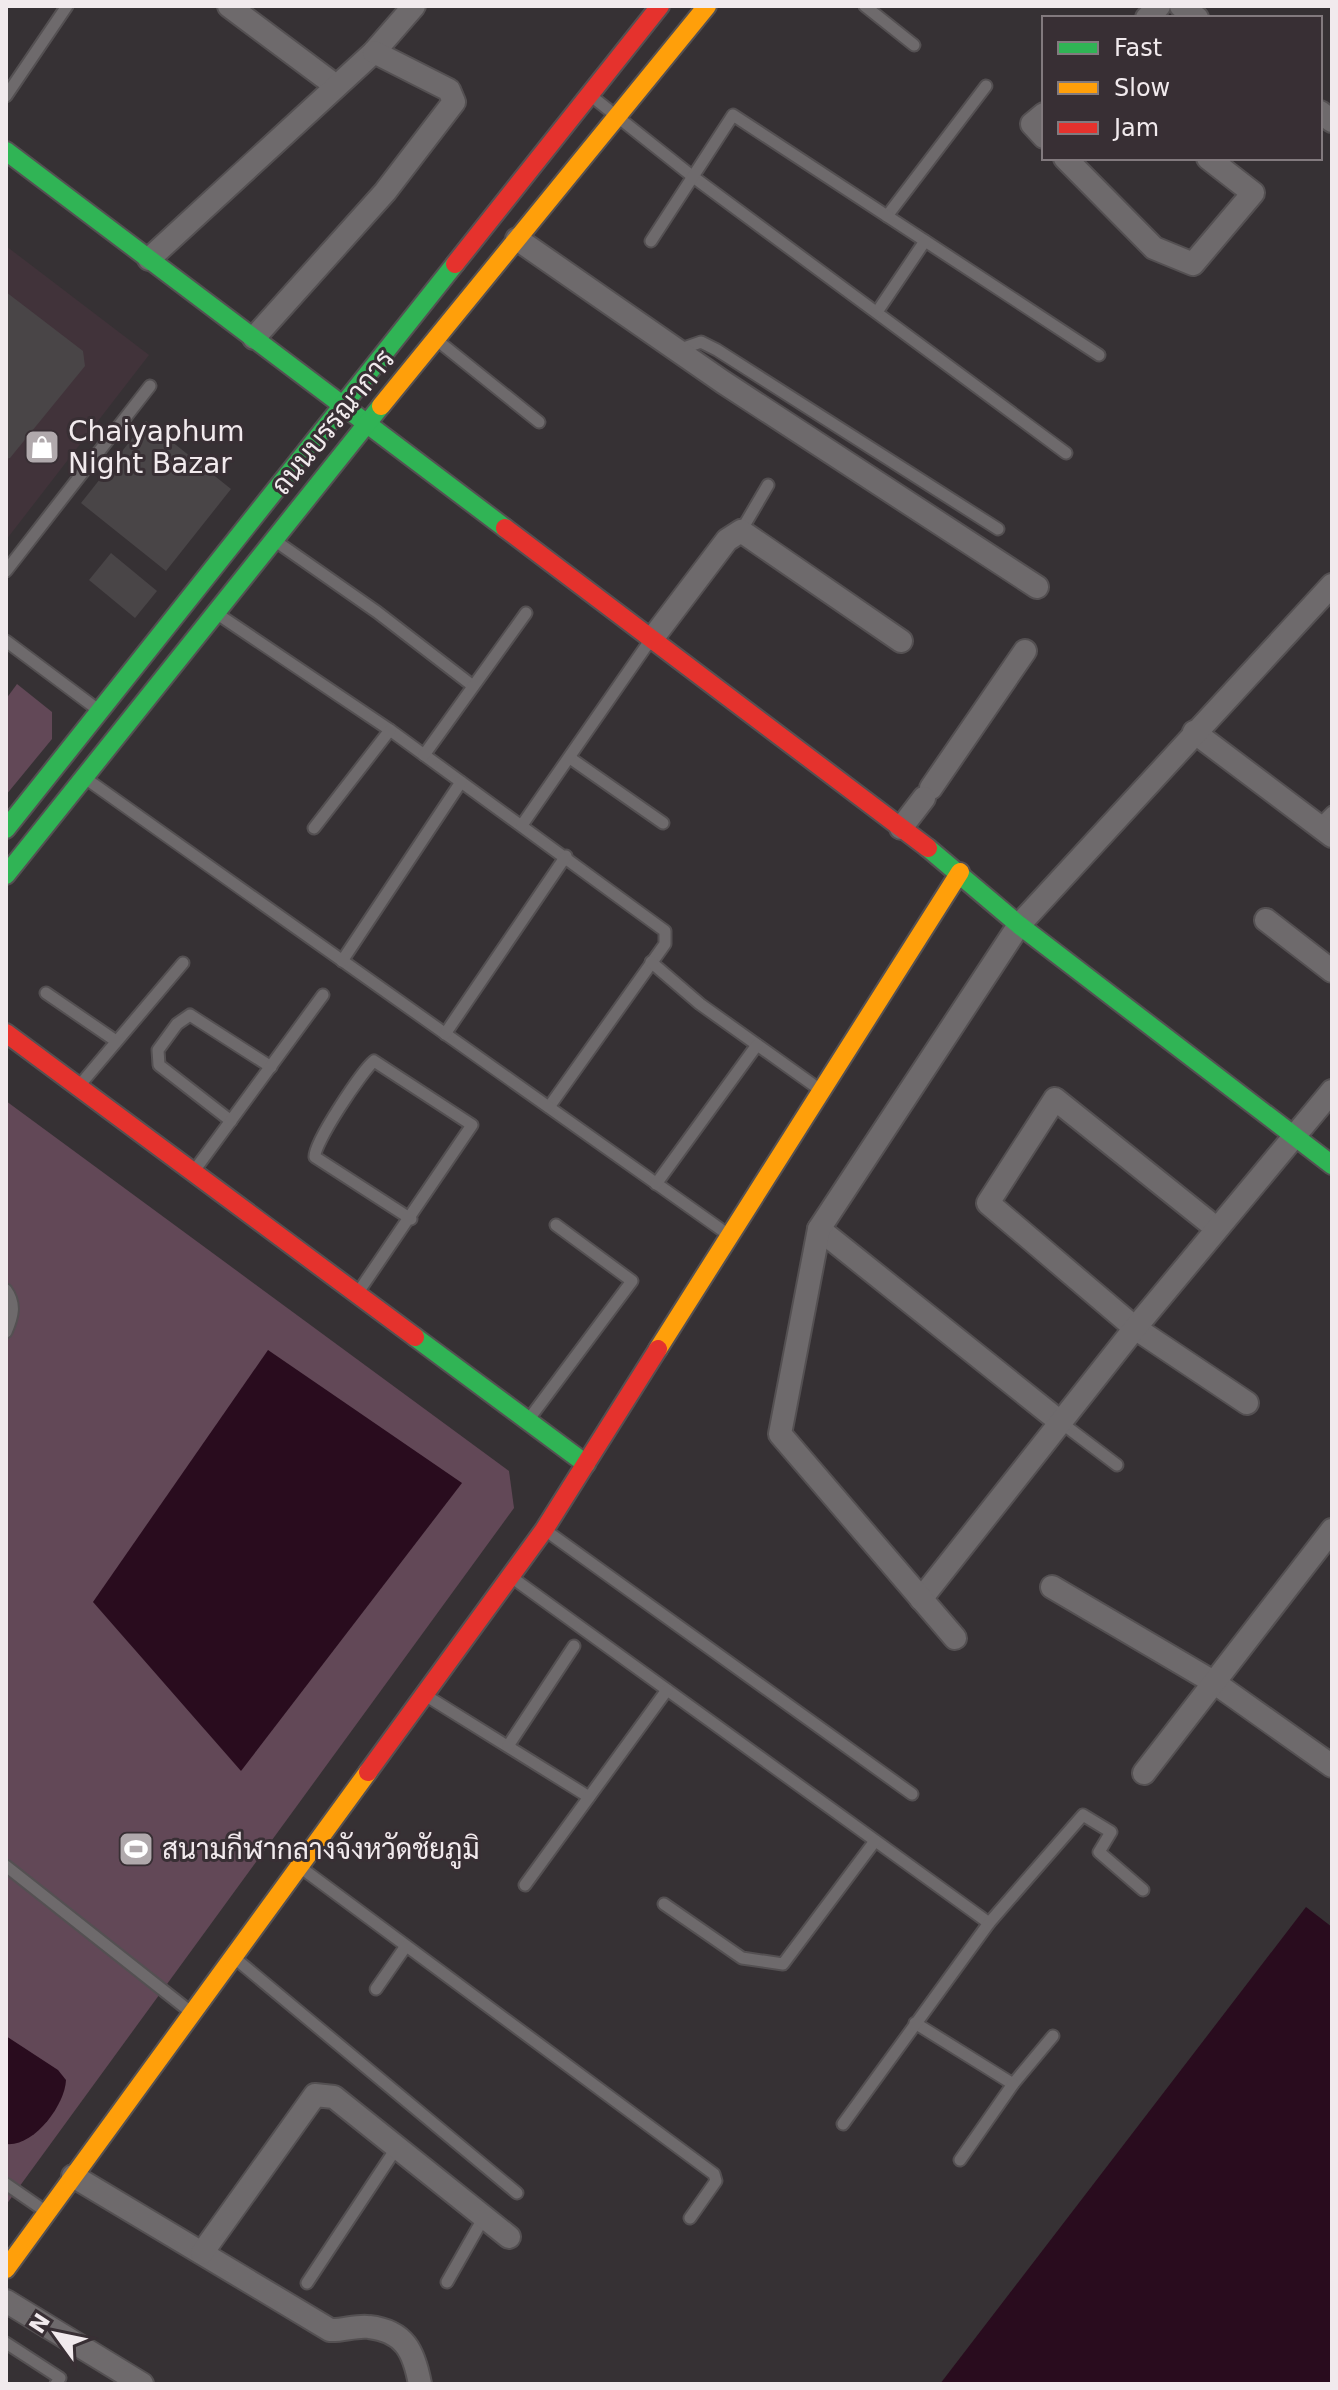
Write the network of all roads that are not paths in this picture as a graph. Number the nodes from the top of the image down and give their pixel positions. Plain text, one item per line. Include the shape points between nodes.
1 (67, 6) edge
2 (229, 6) edge
3 (414, 6) edge
4 (660, 6) edge
5 (707, 6) edge
6 (865, 6) edge
7 (914, 45) dead end
8 (374, 52) junction
9 (336, 86) junction
10 (986, 86) dead end
11 (589, 94) junction
12 (6, 96) edge
13 (1042, 116) edge
14 (616, 117) junction
15 (1042, 135) edge
16 (6, 152) edge
17 (1067, 160) edge
18 (1211, 160) edge
19 (692, 176) junction
20 (887, 216) junction
21 (517, 239) junction
22 (651, 241) dead end
23 (925, 241) junction
24 (149, 259) junction
25 (877, 312) junction
26 (423, 329) junction
27 (254, 338) junction
28 (678, 350) junction
29 (1099, 355) dead end
30 (150, 386) dead end
31 (340, 404) junction
32 (539, 422) dead end
33 (366, 424) junction
34 (1066, 453) dead end
35 (768, 485) dead end
36 (998, 529) dead end
37 (741, 531) junction
38 (274, 540) junction
39 (6, 571) edge
40 (1332, 585) edge
41 (1037, 587) dead end
42 (216, 613) junction
43 (526, 613) dead end
44 (652, 639) junction
45 (6, 641) edge
46 (901, 641) dead end
47 (1025, 651) dead end
48 (473, 686) junction
49 (99, 710) junction
50 (123, 728) junction
51 (390, 730) junction
52 (1194, 732) junction
53 (424, 755) junction
54 (570, 758) junction
55 (84, 777) junction
56 (461, 782) junction
57 (663, 823) dead end
58 (1328, 824) edge
59 (522, 825) junction
60 (314, 828) dead end
61 (901, 828) junction
62 (6, 829) edge
63 (566, 856) junction
64 (960, 872) junction
65 (6, 875) edge
66 (1266, 920) dead end
67 (1019, 925) junction
68 (342, 961) junction
69 (651, 962) junction
70 (183, 963) dead end
71 (1332, 971) edge
72 (46, 993) dead end
73 (323, 995) dead end
74 (6, 1033) edge
75 (445, 1034) junction
76 (116, 1041) junction
77 (757, 1045) junction
78 (271, 1067) junction
79 (79, 1087) junction
80 (822, 1091) junction
81 (1332, 1091) edge
82 (549, 1107) junction
83 (231, 1121) junction
84 (1293, 1136) junction
85 (1332, 1165) edge
86 (194, 1172) junction
87 (656, 1184) junction
88 (411, 1219) junction
89 (556, 1225) dead end
90 (1216, 1228) junction
91 (819, 1229) junction
92 (730, 1236) junction
93 (6, 1290) edge
94 (358, 1293) junction
95 (1135, 1328) junction
96 (6, 1332) edge
97 (1247, 1403) dead end
98 (529, 1419) junction
99 (1059, 1421) junction
100 (586, 1464) junction
101 (1117, 1465) dead end
102 (544, 1530) junction
103 (1332, 1530) edge
104 (510, 1576) junction
105 (1052, 1587) dead end
106 (921, 1599) junction
107 (955, 1638) dead end
108 (574, 1646) dead end
109 (1215, 1683) junction
110 (667, 1690) junction
111 (424, 1695) junction
112 (508, 1746) junction
113 (1332, 1766) edge
114 (1144, 1773) dead end
115 (912, 1794) dead end
116 (589, 1797) junction
117 (875, 1841) junction
118 (6, 1866) edge
119 (299, 1866) junction
120 (525, 1885) dead end
121 (1143, 1890) dead end
122 (664, 1904) dead end
123 (989, 1923) junction
124 (406, 1946) junction
125 (233, 1957) junction
126 (376, 1989) dead end
127 (192, 2013) junction
128 (915, 2023) junction
129 (1053, 2036) dead end
130 (1013, 2084) junction
131 (843, 2124) dead end
132 (397, 2147) junction
133 (960, 2160) dead end
134 (73, 2176) junction
135 (6, 2184) edge
136 (517, 2193) dead end
137 (47, 2213) junction
138 (484, 2217) junction
139 (690, 2218) dead end
140 (509, 2237) dead end
141 (202, 2253) junction
142 (6, 2269) edge
143 (447, 2282) dead end
144 (307, 2283) dead end
145 (6, 2301) edge
146 (6, 2343) edge
147 (56, 2384) edge
148 (142, 2384) edge
149 (420, 2384) edge

1 - 12 lane
2 - 9 street
3 - 8 street
4 - 11 street, ถนนบรรณาการ
5 - 14 street, ถนนบรรณาการ
6 - 7 lane
8 - 9 street
8 - 27 street via 449,90 454,102 385,192
9 - 24 street
10 - 20 lane
11 - 14 lane
11 - 26 street, ถนนบรรณาการ
13 - 15 street via 1032,124
14 - 19 lane
14 - 21 street, ถนนบรรณาการ
16 - 24 street
17 - 18 street via 1154,248 1193,264 1253,193
19 - 20 lane via 733,115
19 - 22 lane
19 - 25 lane
20 - 23 lane
21 - 26 street, ถนนบรรณาการ
21 - 28 street
23 - 25 lane
23 - 29 lane
24 - 27 street
25 - 34 lane
26 - 31 street, ถนนบรรณาการ
26 - 32 lane
26 - 33 street, ถนนบรรณาการ
27 - 31 street
28 - 36 lane via 701,342 717,350
28 - 41 street
30 - 39 lane
31 - 33 street
31 - 49 street, ถนนบรรณาการ
33 - 38 street, ถนนบรรณาการ
33 - 44 street
35 - 37 lane
37 - 44 street via 727,540
37 - 46 street
38 - 42 street, ถนนบรรณาการ
38 - 48 lane
40 - 52 street
42 - 50 street, ถนนบรรณาการ
42 - 51 lane
43 - 48 lane
44 - 54 lane
44 - 61 street
45 - 49 lane
47 - 61 street
48 - 53 lane
49 - 50 lane
49 - 62 street, ถนนบรรณาการ
50 - 55 street, ถนนบรรณาการ
51 - 53 lane
51 - 60 lane
52 - 58 street
52 - 67 street
53 - 56 lane
54 - 57 lane
54 - 59 lane
55 - 65 street, ถนนบรรณาการ
55 - 68 lane
56 - 59 lane
56 - 68 lane
59 - 63 lane
61 - 64 street
63 - 69 lane via 665,931 665,944
63 - 75 lane
64 - 67 street
64 - 80 street
66 - 71 street
67 - 84 street
67 - 91 street
68 - 75 lane
69 - 77 lane
69 - 82 lane
70 - 76 lane
72 - 76 lane
73 - 78 lane
74 - 79 street
75 - 82 lane
76 - 79 lane
77 - 80 lane
77 - 87 lane
78 - 83 lane
78 - 83 lane via 197,1016 183,1018 164,1041 156,1056 159,1065
79 - 86 street
80 - 92 street
81 - 84 street
82 - 87 lane
83 - 86 lane
84 - 85 street
84 - 90 street
86 - 94 street
87 - 92 lane
88 - 88 lane via 315,1157 374,1061 472,1125
88 - 94 lane
89 - 98 lane via 632,1281
90 - 95 street
90 - 95 street via 1055,1099 988,1203
91 - 99 street
91 - 106 street via 780,1434
92 - 100 street
93 - 96 lane via 13,1318
94 - 98 street
95 - 97 street
95 - 99 street
98 - 100 street
99 - 101 lane
99 - 106 street
100 - 102 street
102 - 104 street
102 - 115 lane
103 - 109 street
104 - 110 lane
104 - 111 street
105 - 109 street
106 - 107 street
108 - 112 lane
109 - 113 street
109 - 114 street
110 - 116 lane
110 - 117 lane
111 - 112 lane
111 - 119 street
112 - 116 lane
116 - 120 lane
117 - 122 lane via 783,1964 742,1958
117 - 123 lane
118 - 127 lane
119 - 124 lane
119 - 125 street
121 - 123 lane via 1099,1852 1111,1832 1083,1815
123 - 128 lane
124 - 126 lane
124 - 139 lane via 714,2174 716,2181
125 - 127 street
125 - 136 lane
127 - 134 street
128 - 130 lane
128 - 131 lane
129 - 130 lane
130 - 133 lane
132 - 138 street
132 - 141 street via 334,2097 315,2095
132 - 144 lane
134 - 137 street
134 - 141 street
135 - 137 lane
137 - 142 street
138 - 140 street
138 - 143 lane
141 - 149 street via 330,2330 366,2326 394,2334 415,2354
145 - 148 street
146 - 147 lane via 52,2369 60,2378

